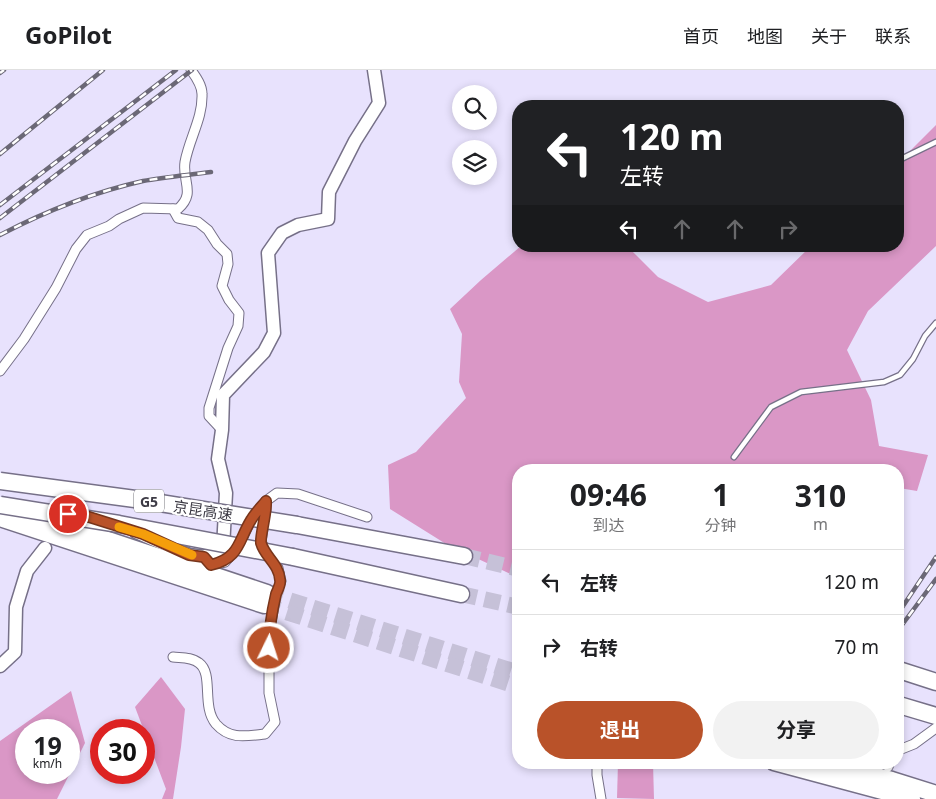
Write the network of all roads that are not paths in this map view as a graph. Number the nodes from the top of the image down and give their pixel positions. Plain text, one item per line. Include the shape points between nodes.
1 (191, 70) edge
2 (374, 70) edge
3 (936, 142) edge
4 (904, 158) edge
5 (173, 209) junction
6 (936, 323) edge
7 (0, 371) edge
8 (222, 430) junction
9 (734, 458) dead end
10 (0, 481) edge
11 (266, 501) junction
12 (0, 506) edge
13 (367, 516) dead end
14 (0, 518) edge
15 (64, 519) dead end
16 (45, 548) dead end
17 (464, 556) tunnel mouth
18 (204, 557) junction
19 (462, 594) tunnel mouth
20 (173, 658) dead end
21 (0, 666) edge
22 (904, 672) edge
23 (936, 682) edge
24 (904, 706) edge
25 (936, 716) edge
26 (936, 728) edge
27 (904, 748) edge
28 (597, 769) edge
29 (800, 769) edge
30 (850, 769) edge
31 (936, 794) edge
32 (601, 799) edge
33 (912, 799) edge

1 - 5 street via 203,92 201,111 185,164 186,202
2 - 8 street via 380,104 355,141 329,192 328,219 298,225 282,233 268,253 274,332 264,352 223,395
3 - 4 lane
5 - 7 street via 143,208 86,235 56,288
5 - 8 street via 178,218 198,222 208,230 227,254 228,264 222,286 239,313 238,326 209,408 209,416
6 - 9 lane via 900,375 884,382 801,392 771,407
8 - 18 street via 218,459 226,493 223,548
10 - 17 highway, 京昆高速 / G5, bridge via 297,525
11 - 13 street via 277,493 298,494
11 - 18 street via 251,520 238,547 224,562 211,565
11 - 20 street via 261,541 278,568 281,581 269,633 270,693 275,722 265,734 240,737 222,732 210,717 207,677 200,663
12 - 14 highway via 266,599
12 - 19 highway, 京昆高速 / G5, bridge via 293,556
15 - 18 street via 68,514 89,517 143,534 189,555
16 - 21 street via 27,571 16,607 14,652
22 - 23 highway
24 - 25 highway
26 - 27 street
28 - 32 street
29 - 33 highway
30 - 31 highway

